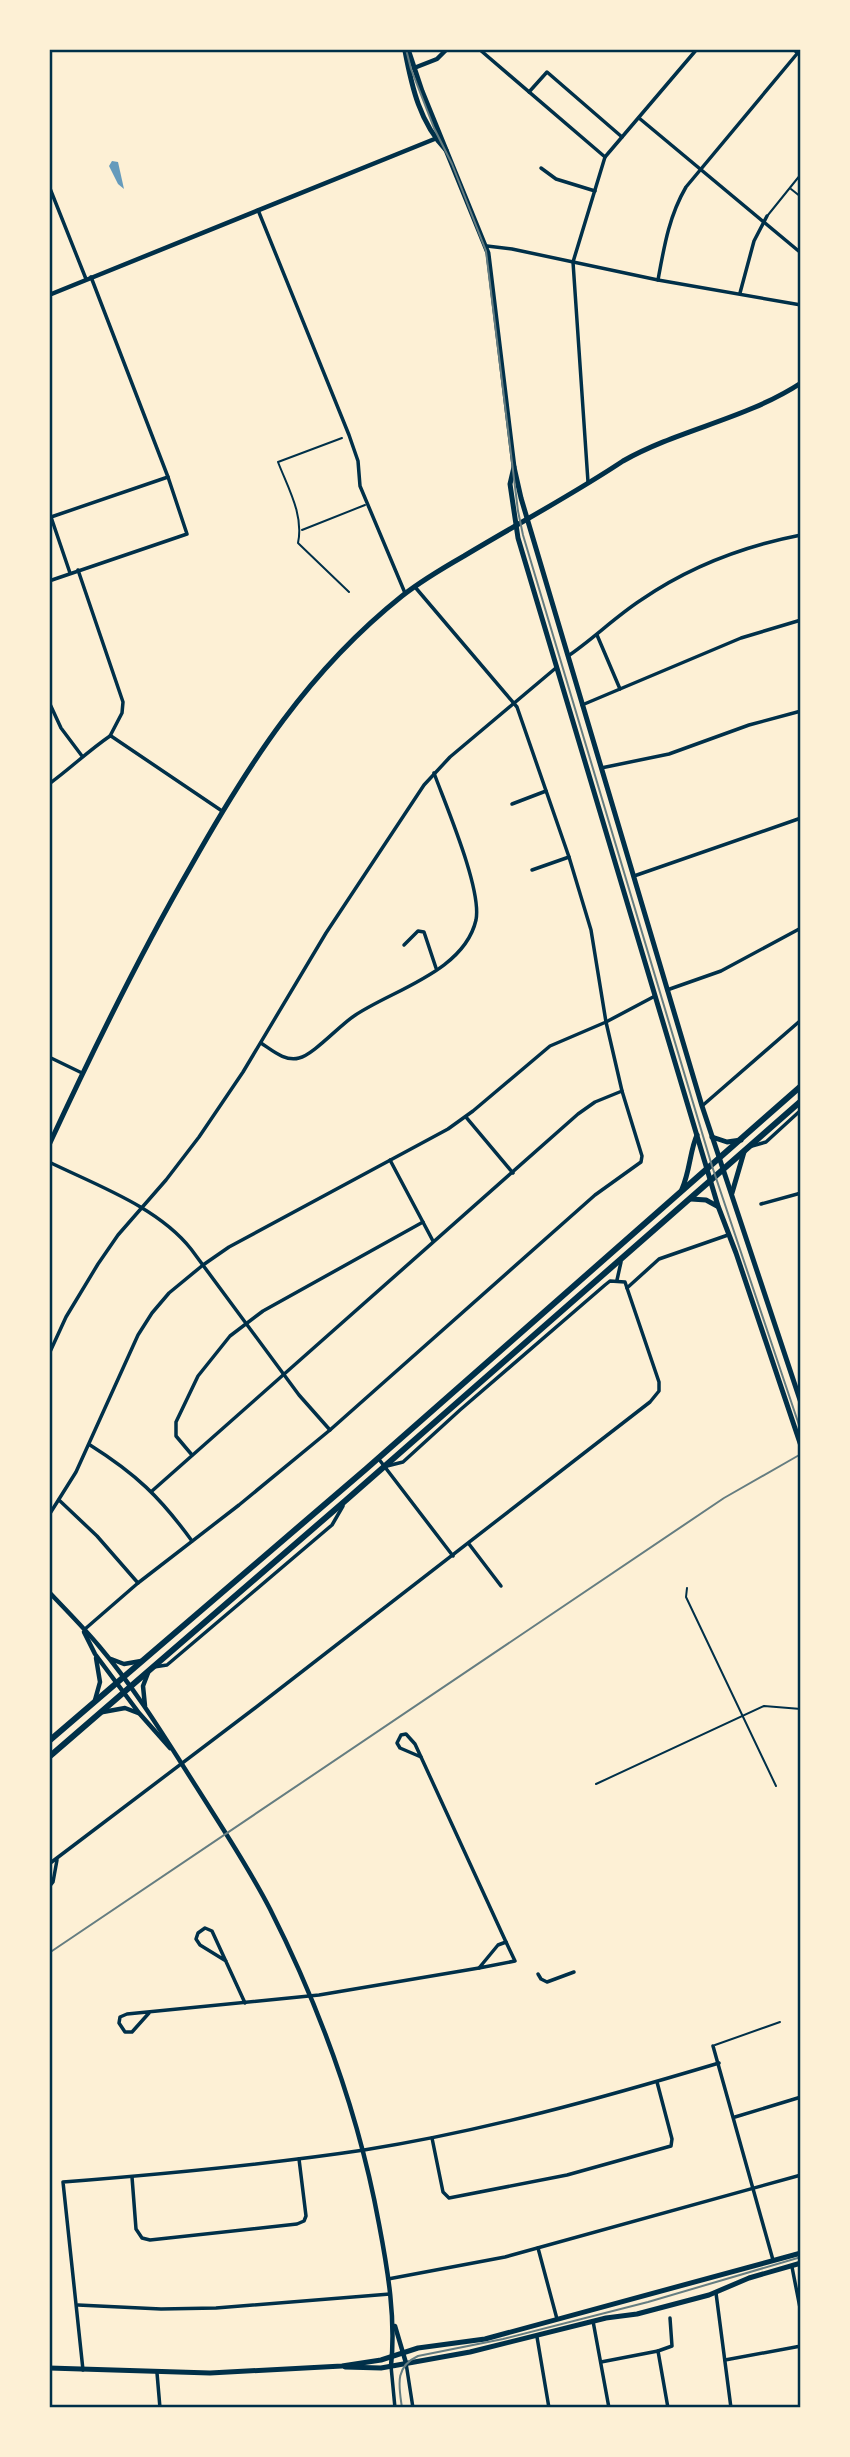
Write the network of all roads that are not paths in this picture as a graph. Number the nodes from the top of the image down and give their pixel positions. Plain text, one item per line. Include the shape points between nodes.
1 (406, 49) edge
2 (447, 49) edge
3 (479, 49) edge
4 (697, 49) edge
5 (793, 49) edge
6 (800, 53) edge
7 (413, 68) junction
8 (529, 92) junction
9 (639, 118) junction
10 (438, 137) junction
11 (622, 137) junction
12 (605, 157) junction
13 (541, 168) dead end
14 (700, 170) junction
15 (801, 174) edge
16 (49, 186) edge
17 (790, 188) junction
18 (595, 191) junction
19 (801, 197) edge
20 (258, 210) junction
21 (767, 216) joint
22 (762, 222) junction
23 (486, 246) junction
24 (801, 253) edge
25 (573, 262) junction
26 (88, 278) junction
27 (658, 279) junction
28 (740, 293) junction
29 (49, 295) edge
30 (801, 305) edge
31 (801, 383) edge
32 (342, 438) dead end
33 (514, 467) junction
34 (168, 477) junction
35 (588, 482) junction
36 (367, 505) junction
37 (528, 518) junction
38 (516, 525) junction
39 (301, 530) junction
40 (801, 536) edge
41 (78, 570) junction
42 (69, 573) junction
43 (49, 581) edge
44 (415, 586) junction
45 (349, 592) dead end
46 (405, 593) junction
47 (801, 620) edge
48 (597, 635) junction
49 (568, 656) junction
50 (557, 667) junction
51 (620, 689) junction
52 (49, 702) edge
53 (514, 703) junction
54 (582, 705) junction
55 (801, 711) edge
56 (110, 736) junction
57 (82, 755) junction
58 (601, 768) junction
59 (434, 773) junction
60 (49, 784) edge
61 (546, 792) junction
62 (512, 804) dead end
63 (222, 811) junction
64 (801, 818) edge
65 (569, 856) junction
66 (532, 870) dead end
67 (634, 876) junction
68 (801, 928) edge
69 (404, 945) dead end
70 (437, 969) junction
71 (667, 990) junction
72 (655, 996) junction
73 (801, 1020) edge
74 (606, 1021) junction
75 (261, 1043) junction
76 (49, 1057) edge
77 (83, 1073) junction
78 (801, 1086) edge
79 (622, 1091) junction
80 (801, 1101) edge
81 (702, 1105) junction
82 (801, 1110) edge
83 (466, 1117) junction
84 (697, 1135) junction
85 (712, 1137) junction
86 (741, 1140) junction
87 (50, 1141) edge
88 (750, 1146) junction
89 (744, 1152) junction
90 (719, 1159) junction
91 (390, 1160) junction
92 (49, 1162) edge
93 (707, 1170) junction
94 (723, 1170) junction
95 (513, 1173) junction
96 (710, 1182) junction
97 (681, 1193) junction
98 (801, 1193) edge
99 (732, 1196) junction
100 (691, 1199) junction
101 (761, 1204) dead end
102 (718, 1206) junction
103 (141, 1208) junction
104 (423, 1222) junction
105 (728, 1235) junction
106 (433, 1241) junction
107 (621, 1259) junction
108 (203, 1265) junction
109 (617, 1280) junction
110 (627, 1288) junction
111 (245, 1322) junction
112 (49, 1354) edge
113 (284, 1374) junction
114 (801, 1403) edge
115 (330, 1430) junction
116 (89, 1445) junction
117 (801, 1445) edge
118 (192, 1455) junction
119 (378, 1458) junction
120 (385, 1466) junction
121 (152, 1491) junction
122 (59, 1500) junction
123 (345, 1501) junction
124 (49, 1515) edge
125 (192, 1541) junction
126 (469, 1544) junction
127 (453, 1556) junction
128 (138, 1583) junction
129 (501, 1586) dead end
130 (687, 1588) dead end
131 (49, 1592) edge
132 (83, 1630) junction
133 (95, 1654) junction
134 (107, 1656) junction
135 (141, 1661) junction
136 (152, 1668) junction
137 (123, 1676) junction
138 (116, 1682) junction
139 (126, 1688) junction
140 (95, 1700) junction
141 (145, 1707) junction
142 (801, 1709) edge
143 (98, 1713) junction
144 (139, 1713) junction
145 (741, 1716) junction
146 (49, 1741) edge
147 (173, 1751) junction
148 (49, 1756) edge
149 (421, 1757) junction
150 (181, 1763) junction
151 (596, 1784) dead end
152 (776, 1786) dead end
153 (57, 1858) junction
154 (49, 1864) edge
155 (49, 1887) edge
156 (506, 1942) junction
157 (226, 1961) junction
158 (479, 1968) junction
159 (574, 1972) dead end
160 (538, 1974) dead end
161 (310, 1996) junction
162 (245, 2004) junction
163 (149, 2013) junction
164 (780, 2022) dead end
165 (713, 2046) joint
166 (719, 2063) junction
167 (657, 2082) junction
168 (801, 2097) edge
169 (735, 2117) junction
170 (432, 2137) junction
171 (363, 2150) junction
172 (299, 2160) junction
173 (801, 2175) edge
174 (132, 2177) junction
175 (754, 2188) junction
176 (538, 2248) junction
177 (801, 2253) edge
178 (773, 2260) junction
179 (801, 2263) edge
180 (791, 2266) junction
181 (712, 2278) junction
182 (388, 2279) junction
183 (716, 2293) junction
184 (390, 2294) junction
185 (77, 2305) junction
186 (801, 2313) edge
187 (670, 2318) dead end
188 (393, 2321) junction
189 (557, 2321) junction
190 (593, 2321) junction
191 (537, 2337) junction
192 (801, 2346) edge
193 (658, 2351) junction
194 (404, 2352) junction
195 (392, 2356) junction
196 (725, 2361) junction
197 (601, 2362) junction
198 (407, 2363) junction
199 (342, 2366) junction
200 (391, 2366) junction
201 (49, 2368) edge
202 (83, 2370) junction
203 (157, 2373) junction
204 (160, 2408) edge
205 (396, 2408) edge
206 (413, 2408) edge
207 (549, 2408) edge
208 (609, 2408) edge
209 (668, 2408) edge
210 (731, 2408) edge

1 - 7 main road
1 - 10 main road via 410,82 429,131
2 - 7 street via 437,59
3 - 8 street
4 - 9 street
5 - 6 street
6 - 14 street
7 - 10 main road
8 - 11 street via 547,72
8 - 12 street
9 - 11 street
9 - 14 street
10 - 20 street
10 - 23 main road
11 - 12 street
12 - 18 street
13 - 18 street via 556,179
14 - 22 street
14 - 27 street via 678,201
15 - 17 lane
16 - 26 street
17 - 19 lane
17 - 21 lane
18 - 25 street
20 - 26 street
20 - 36 street via 358,461
21 - 22 street
22 - 24 street
22 - 28 street
23 - 25 street
23 - 33 main road
25 - 27 street
25 - 35 street
26 - 29 street
26 - 34 street
27 - 28 street
28 - 30 street
31 - 35 main road via 758,407 644,449
32 - 39 lane via 278,462
33 - 37 main road
33 - 38 main road via 510,484
34 - 41 street via 187,534
34 - 42 street via 52,516
35 - 37 main road
36 - 39 lane
36 - 46 street
37 - 38 main road
37 - 49 main road
38 - 44 main road
38 - 50 main road
39 - 45 lane via 299,543
40 - 48 street via 740,551 695,569 642,599
41 - 42 street
41 - 56 street via 123,702
42 - 43 street
44 - 46 main road
44 - 53 street
46 - 63 main road via 297,701
47 - 51 street via 741,638
48 - 49 street
48 - 51 street
49 - 54 main road
50 - 53 street
50 - 72 main road
51 - 54 street
52 - 57 street via 61,728
53 - 59 street
53 - 61 street
54 - 58 main road
55 - 58 street via 675,752
56 - 57 street
56 - 63 street
57 - 60 street via 80,762
58 - 67 main road
59 - 70 street via 477,904 470,937
59 - 75 street via 326,933
61 - 62 street
61 - 65 street
63 - 77 main road via 147,943
64 - 67 street
65 - 66 street
65 - 74 street via 591,930
67 - 71 main road
68 - 71 street via 721,971
69 - 70 street via 418,931 426,933
70 - 75 street via 357,1014 302,1057 284,1057
71 - 72 main road
71 - 81 main road
72 - 74 street
72 - 84 main road
73 - 81 street
74 - 79 street
74 - 83 street via 550,1045
75 - 103 street via 193,1145
76 - 77 street
77 - 87 main road
78 - 86 main road
79 - 95 street via 584,1109
79 - 115 street via 641,1162 595,1195
80 - 88 main road
81 - 85 main road
82 - 88 street via 766,1142
83 - 91 street
83 - 95 street
84 - 93 main road
84 - 97 main road
85 - 86 main road
85 - 90 main road
86 - 90 main road
88 - 89 main road
89 - 94 main road
89 - 99 main road
90 - 93 main road
90 - 94 main road
91 - 104 street
91 - 108 street
92 - 103 street
93 - 96 main road
93 - 97 main road
94 - 96 main road
94 - 99 main road
95 - 106 street
96 - 100 main road
96 - 102 main road
97 - 119 main road
98 - 101 street
99 - 114 main road
100 - 102 main road
100 - 107 main road
102 - 105 main road
103 - 108 street via 174,1230
103 - 112 street via 90,1277
104 - 106 street
104 - 111 street
105 - 110 street via 659,1259
105 - 117 main road
106 - 113 street
107 - 109 street
107 - 120 main road
108 - 111 street
108 - 116 street via 149,1317
109 - 110 street
109 - 120 street via 605,1285 400,1465
110 - 126 street via 659,1382 656,1397
111 - 113 street
111 - 118 street via 208,1362 176,1422 176,1436
113 - 115 street
113 - 118 street
115 - 125 street
116 - 121 street
116 - 122 street
118 - 121 street
119 - 120 street
119 - 135 main road
120 - 123 main road
120 - 127 street
121 - 125 street
122 - 124 street
122 - 128 street
123 - 136 main road
123 - 136 street via 323,1532 167,1665
125 - 128 street
126 - 127 street
126 - 129 street
127 - 150 street
128 - 132 street
130 - 145 lane via 686,1597
131 - 132 street
132 - 133 street
132 - 134 street
133 - 138 street
133 - 140 street via 100,1674
134 - 135 street via 120,1664
134 - 137 street
135 - 137 main road
136 - 139 main road
136 - 141 street via 143,1686
137 - 138 main road
137 - 139 street
138 - 139 street
138 - 140 main road
139 - 141 street
139 - 143 main road
139 - 144 street
140 - 146 main road
141 - 147 street
142 - 145 lane via 764,1706
143 - 144 street via 120,1708
143 - 148 main road
144 - 147 street
145 - 151 lane
145 - 152 lane
147 - 150 street
149 - 149 street via 410,1736 401,1735 400,1748
149 - 156 street
150 - 153 street
150 - 161 street via 263,1898
153 - 154 street
153 - 155 street
156 - 158 street
156 - 158 street via 515,1961
157 - 157 street via 212,1931 205,1928 198,1933 200,1945
157 - 162 street
158 - 161 street
159 - 160 street via 547,1982
161 - 162 street
161 - 171 street
162 - 163 street
163 - 163 street via 122,2015 119,2020 125,2032 132,2032
164 - 165 lane
165 - 166 street
166 - 167 street
166 - 169 street
167 - 170 street
167 - 170 street via 671,2146 567,2175 449,2198 443,2192
168 - 169 street
169 - 175 street
170 - 171 street
171 - 172 street
171 - 182 street
172 - 174 street
172 - 174 street via 304,2221 210,2235 142,2238 136,2229
173 - 175 street
174 - 185 street via 63,2182
175 - 176 street
175 - 178 street
176 - 182 street
176 - 189 street
177 - 178 main road
178 - 181 main road
179 - 180 main road
180 - 183 main road
180 - 186 street
181 - 183 main road
181 - 189 main road
182 - 184 street
183 - 190 main road
183 - 196 street
184 - 185 street via 207,2309
184 - 188 street
185 - 202 street
187 - 193 street via 672,2346
188 - 194 street
188 - 195 street
189 - 194 main road via 474,2342
190 - 191 main road
190 - 197 street
191 - 198 main road
191 - 207 street
192 - 196 street
193 - 197 street
193 - 209 street
194 - 195 main road
194 - 198 street
195 - 199 main road
195 - 200 street
196 - 210 street
197 - 208 street
198 - 200 main road
198 - 206 street
199 - 200 main road
199 - 203 main road
200 - 205 street
201 - 202 main road
202 - 203 main road
203 - 204 street

